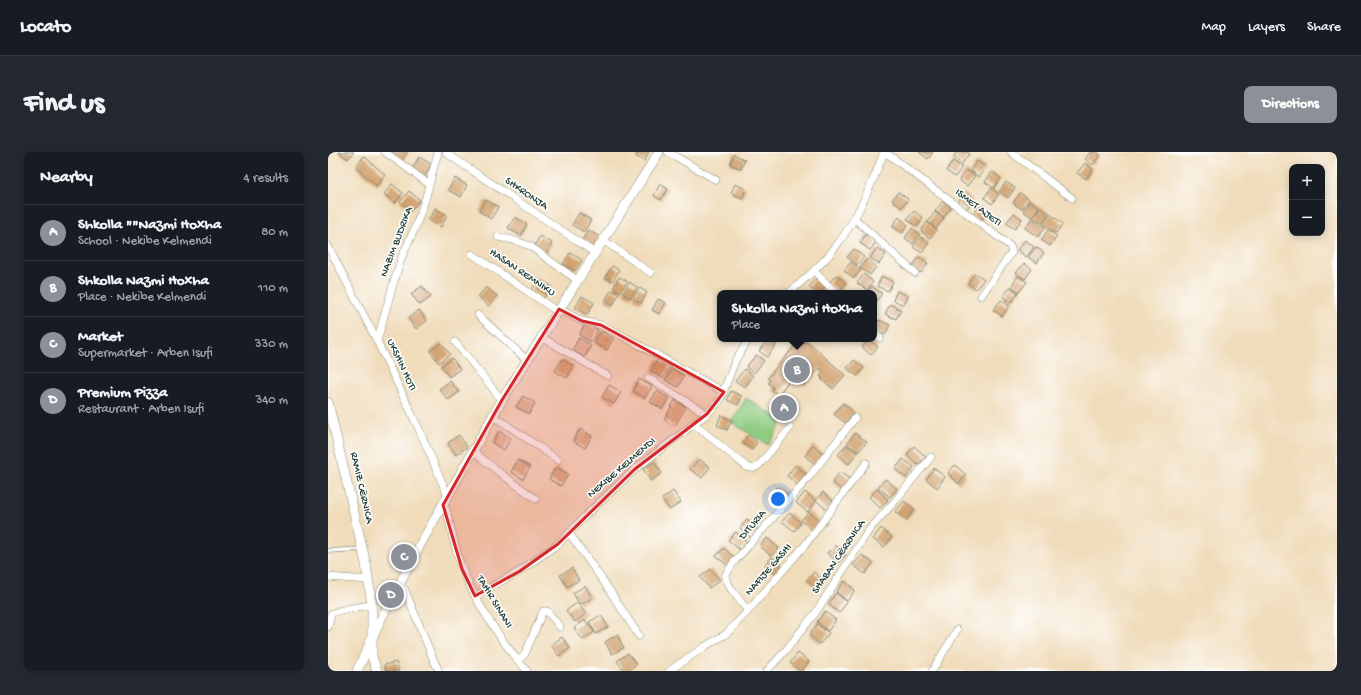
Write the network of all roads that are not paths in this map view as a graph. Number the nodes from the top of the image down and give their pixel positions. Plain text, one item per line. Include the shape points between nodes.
1 (385, 152) edge
2 (442, 152) edge
3 (659, 152) edge
4 (668, 152) edge
5 (1011, 152) edge
6 (883, 153) edge
7 (716, 180) dead end
8 (429, 184) junction
9 (1072, 198) dead end
10 (855, 219) junction
11 (498, 237) dead end
12 (604, 240) junction
13 (328, 246) edge
14 (595, 253) junction
15 (472, 254) dead end
16 (814, 271) junction
17 (651, 273) dead end
18 (915, 273) dead end
19 (577, 280) junction
20 (792, 290) edge
21 (833, 290) edge
22 (981, 296) dead end
23 (559, 311) junction
24 (478, 314) dead end
25 (877, 335) edge
26 (542, 338) junction
27 (880, 338) dead end
28 (378, 341) junction
29 (455, 342) dead end
30 (747, 342) edge
31 (527, 360) junction
32 (608, 376) dead end
33 (648, 378) dead end
34 (724, 392) junction
35 (502, 400) junction
36 (328, 402) edge
37 (707, 414) junction
38 (492, 417) junction
39 (856, 418) dead end
40 (694, 424) junction
41 (790, 428) dead end
42 (473, 451) junction
43 (932, 457) dead end
44 (558, 460) dead end
45 (866, 463) dead end
46 (448, 496) junction
47 (536, 499) dead end
48 (443, 505) junction
49 (569, 534) junction
50 (363, 549) junction
51 (328, 551) edge
52 (328, 577) edge
53 (368, 580) junction
54 (400, 585) junction
55 (475, 596) junction
56 (372, 605) junction
57 (748, 612) junction
58 (328, 627) edge
59 (560, 627) dead end
60 (956, 630) dead end
61 (639, 636) dead end
62 (372, 640) junction
63 (519, 661) junction
64 (356, 671) edge
65 (377, 671) edge
66 (439, 671) edge
67 (528, 671) edge
68 (669, 671) edge
69 (767, 671) edge
70 (932, 671) edge

1 - 8 street
2 - 8 street, NAZIM BUDRIKA
2 - 14 street, SHKRONJA
3 - 12 street, HASAN REMNIKU
4 - 7 street
5 - 9 street
6 - 10 street
6 - 22 street, ISMET AJETI via 1010,246 1012,252 1008,259
8 - 28 street, NAZIM BUDRIKA via 418,221 401,259
10 - 16 street
10 - 18 street
11 - 19 street, HASAN REMNIKU via 530,246
12 - 14 street, HASAN REMNIKU
12 - 17 street
13 - 28 street, UKSHIN HOTI
14 - 19 street, HASAN REMNIKU
15 - 23 street, HASAN REMNIKU
16 - 20 street
16 - 21 street
19 - 23 street, HASAN REMNIKU
23 - 26 street, HASAN REMNIKU
23 - 34 street via 582,321 601,325
24 - 31 street
25 - 27 street
26 - 31 street, HASAN REMNIKU
26 - 32 street
28 - 46 street, UKSHIN HOTI
29 - 35 street
30 - 34 street, NEKIBE KELMENDI via 736,359
31 - 35 street, HASAN REMNIKU
33 - 37 street
34 - 37 street, NEKIBE KELMENDI
35 - 38 street, HASAN REMNIKU
36 - 50 street, RAMIZ CËRNICA
37 - 40 street, NEKIBE KELMENDI
38 - 42 street, HASAN REMNIKU
38 - 44 street
39 - 57 street, DITURIA via 809,477 734,562 725,576 730,589
40 - 41 street via 747,467 752,468 759,465
40 - 49 street, NEKIBE KELMENDI via 636,469 586,514
42 - 46 street, HASAN REMNIKU
42 - 47 street
43 - 69 street, SHABAN CËRRNICA via 869,530 816,612
45 - 57 street, NAFIJE GASHI via 805,546
46 - 48 street, HASAN REMNIKU
48 - 54 street, HASAN REMNIKU
48 - 55 street, TAHIR SINANI via 462,569
49 - 55 street, NEKIBE KELMENDI via 520,571
49 - 61 street
50 - 51 lane
50 - 53 street, RAMIZ CËRNICA
52 - 53 street
53 - 56 street, RAMIZ CËRNICA
54 - 62 street, HASAN REMNIKU
54 - 66 street via 405,590
55 - 63 street, TAHIR SINANI
56 - 58 street via 335,611
56 - 62 street, RAMIZ CËRNICA
57 - 68 street, NAFIJE GASHI via 726,634
59 - 63 street via 547,611 543,611 525,654
60 - 70 street
62 - 64 street, HASAN REMNIKU
62 - 65 street, RAMIZ CËRNICA via 372,657
63 - 67 street, TAHIR SINANI

